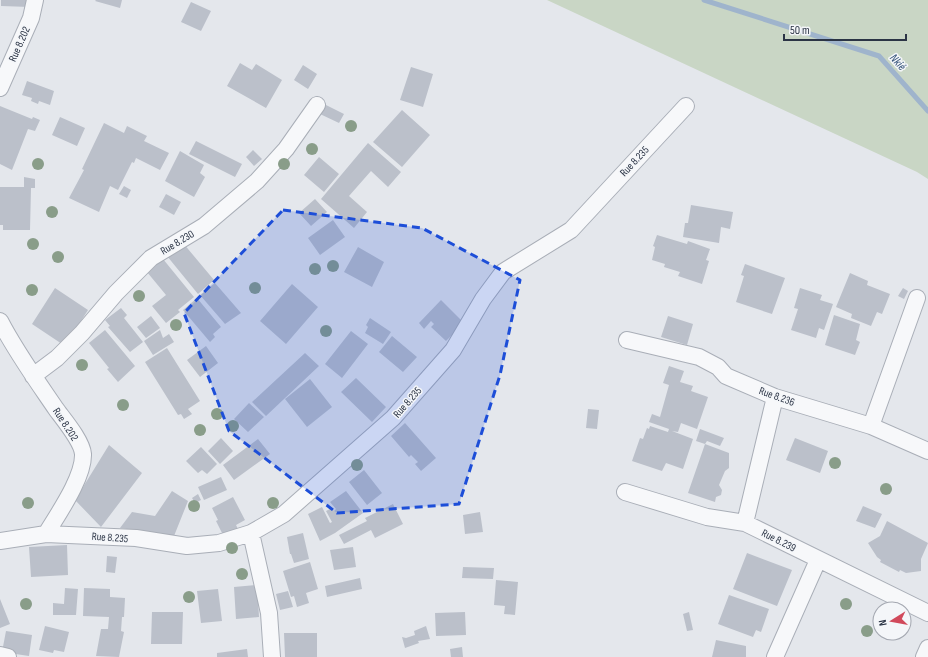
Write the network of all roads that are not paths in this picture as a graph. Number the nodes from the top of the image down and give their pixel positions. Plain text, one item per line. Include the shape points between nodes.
1 (35, 0) edge
2 (0, 88) edge
3 (317, 105) dead end
4 (686, 106) dead end
5 (917, 298) dead end
6 (0, 321) edge
7 (628, 340) dead end
8 (34, 376) junction
9 (775, 397) junction
10 (871, 426) junction
11 (928, 451) edge
12 (625, 492) dead end
13 (745, 523) junction
14 (251, 533) junction
15 (46, 534) junction
16 (0, 541) edge
17 (818, 560) junction
18 (928, 613) edge
19 (928, 648) edge
20 (0, 655) edge
21 (8, 657) edge
22 (272, 657) edge
23 (775, 657) edge
24 (924, 657) edge

1 - 2 street, Rue 8.202 via 31,18
3 - 8 street, Rue 8.230 via 286,150 257,181 204,226 151,258 116,293 82,334 58,358
4 - 14 street, Rue 8.235 via 571,230 503,272 483,299 453,350 393,418 296,505
5 - 10 street
6 - 8 street, Rue 8.202
7 - 9 street, Rue 8.236 via 699,357 718,367 726,376
8 - 15 street, Rue 8.202 via 75,436 83,453 81,467 70,494
9 - 10 street, Rue 8.236
9 - 13 street
10 - 11 street, Rue 8.236
12 - 13 street, Rue 8.239 via 707,517
13 - 17 street, Rue 8.239
14 - 15 street, Rue 8.235 via 219,543 187,546 136,538
14 - 22 street via 269,613
15 - 16 street
17 - 18 street, Rue 8.239
17 - 23 street
19 - 24 street
20 - 21 street

